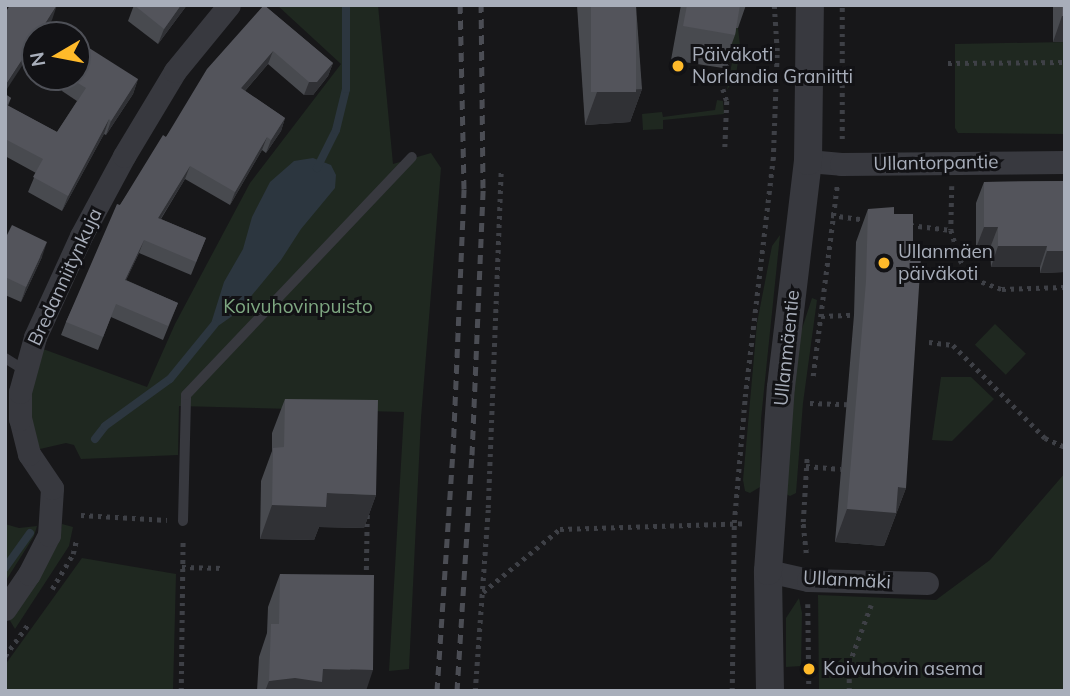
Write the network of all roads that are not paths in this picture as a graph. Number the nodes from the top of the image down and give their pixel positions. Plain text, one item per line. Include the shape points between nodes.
1 (229, 5) edge
2 (810, 5) edge
3 (412, 157) dead end
4 (808, 161) junction
5 (1065, 162) edge
6 (5, 358) edge
7 (26, 371) junction
8 (183, 521) road end
9 (768, 571) junction
10 (928, 583) dead end
11 (5, 609) edge
12 (770, 691) edge

1 - 7 street, Bredanniitynkuja via 175,71 124,156 52,299
2 - 4 street, Ullanmäentie
3 - 8 lane via 186,395
4 - 5 street, Ullantorpantie
4 - 9 street, Ullanmäentie via 781,387
6 - 7 lane
7 - 11 street, Bredanniitynkuja via 20,419 29,454 52,488 49,535
9 - 10 street, Ullanmäki via 808,580
9 - 12 street, Ullanmäentie

